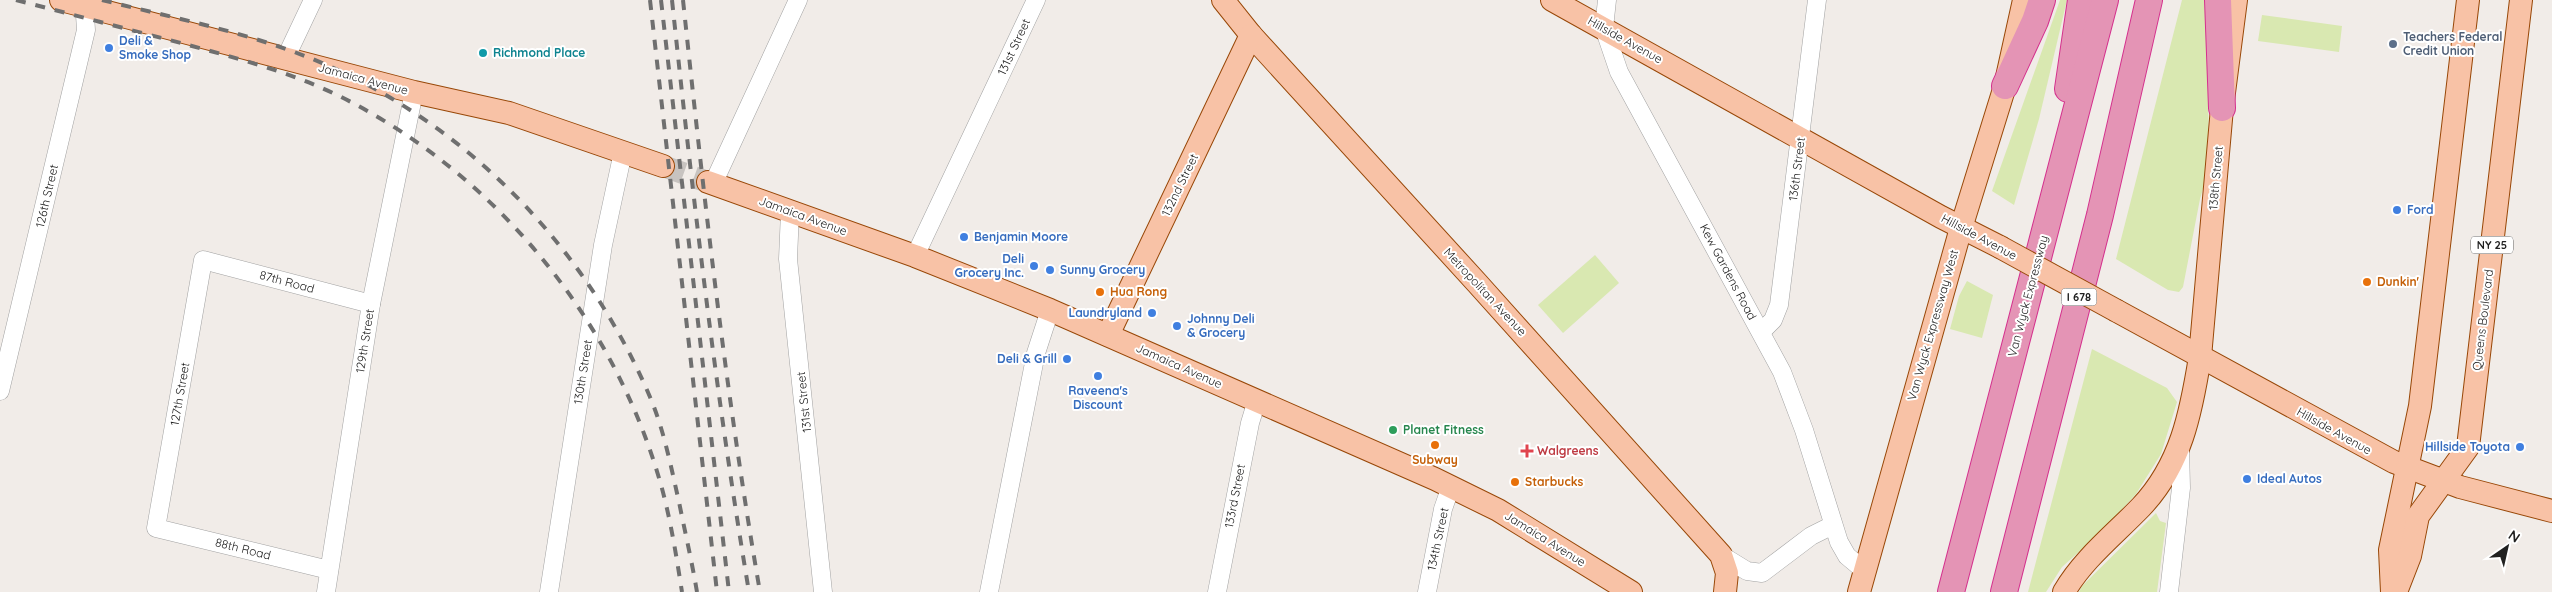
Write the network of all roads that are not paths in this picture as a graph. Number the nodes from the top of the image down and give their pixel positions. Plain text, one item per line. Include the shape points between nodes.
1 (61, 0) edge
2 (313, 0) edge
3 (798, 0) edge
4 (1036, 0) edge
5 (1223, 0) edge
6 (1552, 0) edge
7 (1607, 0) edge
8 (1817, 0) edge
9 (2024, 0) edge
10 (2042, 0) edge
11 (2081, 0) edge
12 (2105, 0) edge
13 (2149, 0) edge
14 (2218, 0) edge
15 (2236, 0) edge
16 (2468, 0) edge
17 (2521, 0) edge
18 (85, 3) edge
19 (1604, 28) junction
20 (1250, 35) junction
21 (286, 57) junction
22 (2005, 86) junction
23 (414, 92) junction
24 (2222, 108) junction
25 (1800, 138) junction
26 (622, 152) junction
27 (663, 166) tunnel mouth
28 (711, 183) joint
29 (2055, 194) junction
30 (790, 212) junction
31 (1961, 228) junction
32 (915, 256) junction
33 (203, 260) joint
34 (371, 304) junction
35 (1050, 310) junction
36 (1761, 332) junction
37 (1108, 335) junction
38 (2200, 357) junction
39 (0, 391) edge
40 (1258, 400) junction
41 (2180, 448) junction
42 (2407, 468) junction
43 (2444, 482) junction
44 (1451, 486) junction
45 (2552, 510) edge
46 (1833, 525) junction
47 (156, 528) joint
48 (1721, 554) junction
49 (329, 570) junction
50 (1865, 571) junction
51 (326, 592) edge
52 (549, 592) edge
53 (823, 592) edge
54 (989, 592) edge
55 (1216, 592) edge
56 (1427, 592) edge
57 (1631, 592) edge
58 (1726, 592) edge
59 (1859, 592) edge
60 (1951, 592) edge
61 (2004, 592) edge
62 (2064, 592) edge
63 (2169, 592) edge
64 (2392, 592) edge
65 (2396, 592) edge

1 - 18 main road, Jamaica Avenue
2 - 21 street
3 - 28 street
4 - 32 street, 131st Street
5 - 20 main road, Metropolitan Avenue
6 - 19 main road, Hillside Avenue
7 - 19 street
8 - 25 street, 136th Street
9 - 22 main road, Van Wyck Expressway West
10 - 22 highway
11 - 29 highway
12 - 29 highway, Van Wyck Expressway
13 - 61 highway, I 678 via 2100,215
14 - 24 highway
15 - 24 main road, 138th Street
16 - 42 main road via 2420,406
17 - 43 main road, Queens Boulevard / NY 25 via 2468,447
18 - 21 main road, Jamaica Avenue
18 - 39 street, 126th Street via 86,30
19 - 25 main road, Hillside Avenue
19 - 36 street, Kew Gardens Road via 1619,72
20 - 37 main road, 132nd Street
20 - 48 main road, Metropolitan Avenue
21 - 23 main road, Jamaica Avenue
22 - 31 main road, Van Wyck Expressway West
23 - 26 main road, Jamaica Avenue via 509,113
23 - 34 street, 129th Street
24 - 38 main road, 138th Street
25 - 31 main road, Hillside Avenue
25 - 36 street, 136th Street via 1779,305 1773,320
26 - 27 main road, Jamaica Avenue
26 - 52 street, 130th Street via 603,245
28 - 30 main road, Jamaica Avenue
29 - 60 highway, Van Wyck Expressway
30 - 32 main road, Jamaica Avenue
30 - 53 street, 131st Street via 788,259
31 - 38 main road, Hillside Avenue, bridge
31 - 50 main road, Van Wyck Expressway West
32 - 35 main road, Jamaica Avenue
33 - 34 street, 87th Road
33 - 47 street, 127th Street
34 - 49 street, 129th Street
35 - 37 main road, Jamaica Avenue
35 - 54 street via 1036,353
36 - 46 street, Kew Gardens Road via 1792,393
37 - 40 main road, Jamaica Avenue
38 - 41 main road
38 - 42 main road, Hillside Avenue
40 - 44 main road, Jamaica Avenue
40 - 55 street, 133rd Street via 1250,423
41 - 62 main road via 2156,490 2079,570
41 - 63 street via 2181,488
42 - 43 main road, Hillside Avenue
42 - 64 main road via 2390,550
43 - 45 main road, Hillside Avenue via 2503,500
43 - 65 main road, Queens Boulevard via 2418,516 2410,556
44 - 56 street, 134th Street via 1443,509
44 - 57 main road, Jamaica Avenue via 1512,518
46 - 48 street via 1811,536 1762,573 1747,571
46 - 50 street, Kew Gardens Road via 1847,556
47 - 49 street, 88th Road
48 - 58 main road, Metropolitan Avenue via 1727,573
49 - 51 street, 129th Street
50 - 59 main road, Van Wyck Expressway West

